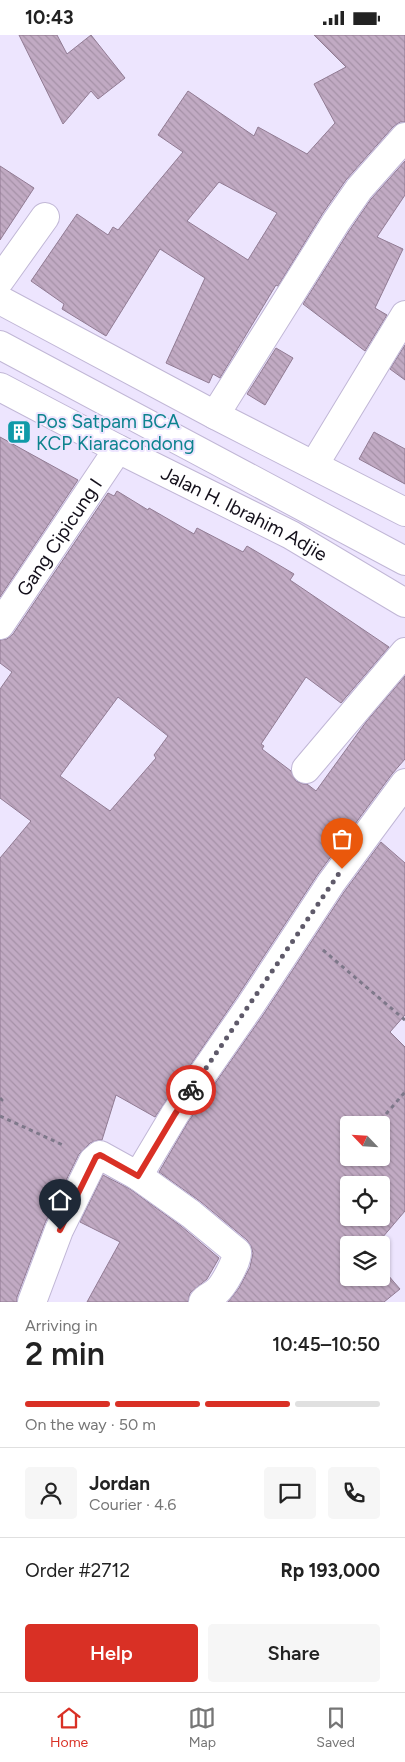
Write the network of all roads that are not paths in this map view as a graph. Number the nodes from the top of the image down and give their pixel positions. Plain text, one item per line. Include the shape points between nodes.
1 (405, 137) edge
2 (45, 217) dead end
3 (0, 280) edge
4 (0, 301) edge
5 (405, 315) edge
6 (0, 345) edge
7 (0, 387) edge
8 (215, 415) junction
9 (118, 449) junction
10 (314, 465) junction
11 (405, 512) edge
12 (405, 561) edge
13 (405, 603) edge
14 (0, 625) edge
15 (405, 652) edge
16 (306, 769) dead end
17 (405, 783) edge
18 (138, 1176) junction
19 (32, 1302) edge
20 (203, 1302) edge

1 - 8 street via 359,189
2 - 3 street
4 - 8 street
5 - 10 street
6 - 12 street
7 - 9 street, Jalan H. Ibrahim Adjie
8 - 10 street
9 - 13 street, Jalan H. Ibrahim Adjie via 291,535
9 - 14 street, Gang Cipicung I
10 - 11 street
15 - 16 street
17 - 18 street via 331,883 175,1114
18 - 19 street via 100,1155 93,1161 60,1230
18 - 20 street via 237,1251 235,1262 218,1291

